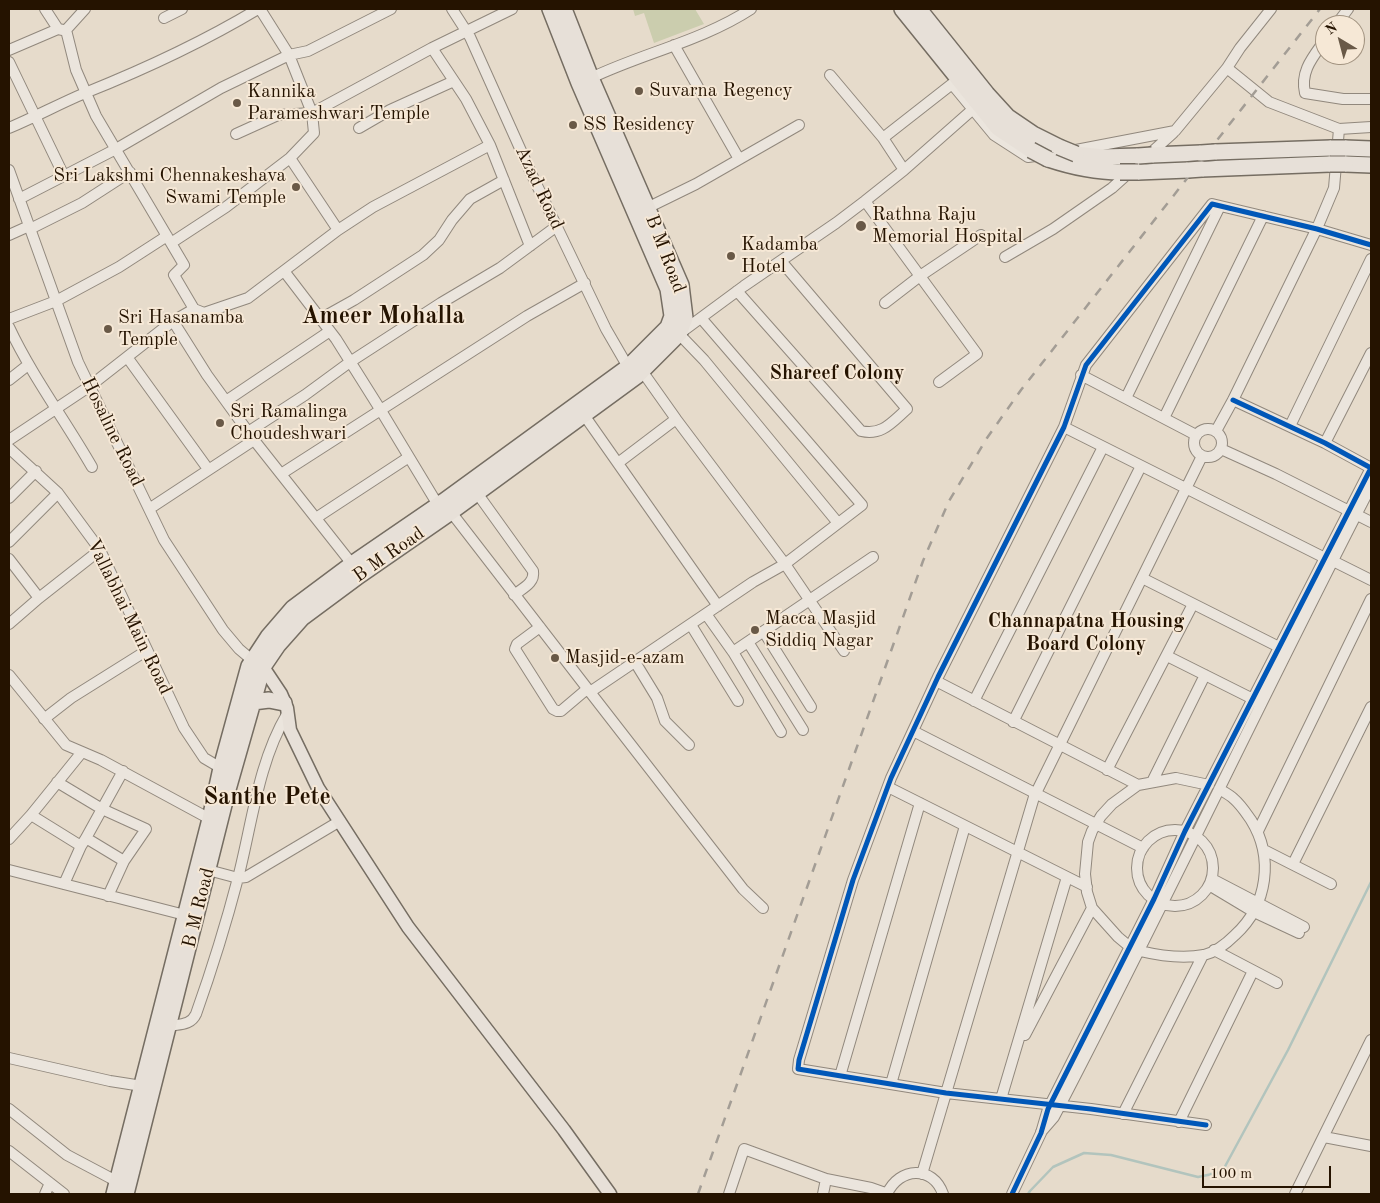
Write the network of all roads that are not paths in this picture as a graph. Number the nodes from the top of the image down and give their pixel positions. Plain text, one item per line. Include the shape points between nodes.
1 (44, 9) edge
2 (85, 9) edge
3 (182, 9) edge
4 (259, 9) edge
5 (390, 9) edge
6 (452, 9) edge
7 (512, 9) edge
8 (550, 9) edge
9 (564, 9) edge
10 (751, 9) edge
11 (902, 9) edge
12 (919, 9) edge
13 (1271, 9) edge
14 (164, 18) dead end
15 (62, 30) junction
16 (466, 31) junction
17 (674, 45) junction
18 (432, 48) junction
19 (9, 50) edge
20 (289, 55) junction
21 (1315, 56) edge
22 (9, 62) edge
23 (1227, 68) junction
24 (830, 75) dead end
25 (591, 78) junction
26 (454, 81) junction
27 (86, 93) junction
28 (1371, 99) edge
29 (972, 110) junction
30 (312, 112) junction
31 (35, 117) junction
32 (799, 125) dead end
33 (1371, 127) edge
34 (9, 128) edge
35 (359, 128) dead end
36 (1339, 129) junction
37 (1175, 131) junction
38 (236, 134) dead end
39 (883, 138) junction
40 (490, 144) junction
41 (116, 148) junction
42 (1371, 149) edge
43 (290, 158) junction
44 (739, 159) junction
45 (1371, 165) edge
46 (9, 170) edge
47 (904, 170) junction
48 (130, 172) junction
49 (64, 176) junction
50 (504, 180) junction
51 (19, 199) junction
52 (864, 201) junction
53 (1220, 206) junction
54 (647, 208) junction
55 (1263, 216) junction
56 (557, 226) junction
57 (30, 228) junction
58 (1317, 229) junction
59 (338, 230) junction
60 (9, 235) edge
61 (981, 235) dead end
62 (169, 239) junction
63 (1371, 244) edge
64 (530, 246) junction
65 (1006, 257) dead end
66 (1371, 259) edge
67 (781, 261) junction
68 (665, 265) junction
69 (284, 271) junction
70 (920, 276) junction
71 (585, 284) junction
72 (737, 291) junction
73 (56, 301) junction
74 (885, 303) dead end
75 (194, 309) junction
76 (701, 318) junction
77 (320, 319) junction
78 (9, 320) edge
79 (174, 321) junction
80 (9, 327) edge
81 (330, 332) junction
82 (679, 334) junction
83 (1371, 353) edge
84 (127, 357) junction
85 (350, 362) junction
86 (28, 365) junction
87 (635, 369) junction
88 (1081, 375) junction
89 (9, 380) edge
90 (940, 382) dead end
91 (90, 386) junction
92 (1126, 398) junction
93 (1233, 400) junction
94 (226, 401) junction
95 (57, 408) junction
96 (380, 409) junction
97 (584, 415) junction
98 (1164, 418) junction
99 (676, 419) junction
100 (1290, 426) junction
101 (1064, 427) junction
102 (1216, 430) junction
103 (1196, 435) junction
104 (251, 436) junction
105 (9, 440) edge
106 (1326, 443) junction
107 (1103, 447) junction
108 (9, 448) edge
109 (1221, 449) junction
110 (1202, 456) junction
111 (409, 457) junction
112 (618, 463) junction
113 (1141, 466) junction
114 (92, 467) dead end
115 (1371, 468) edge
116 (208, 469) junction
117 (36, 472) junction
118 (281, 474) junction
119 (1371, 486) edge
120 (1187, 490) junction
121 (477, 493) junction
122 (58, 494) junction
123 (9, 498) edge
124 (445, 508) junction
125 (149, 509) junction
126 (1353, 513) junction
127 (316, 518) junction
128 (838, 522) junction
129 (1371, 522) edge
130 (9, 542) edge
131 (100, 550) junction
132 (873, 557) dead end
133 (9, 559) edge
134 (1329, 559) junction
135 (785, 564) junction
136 (356, 570) junction
137 (1142, 578) junction
138 (1371, 580) edge
139 (514, 595) junction
140 (39, 598) junction
141 (810, 600) junction
142 (1371, 600) edge
143 (1193, 604) junction
144 (718, 606) junction
145 (706, 614) junction
146 (9, 624) edge
147 (691, 624) junction
148 (540, 627) junction
149 (764, 632) junction
150 (748, 642) junction
151 (1280, 647) junction
152 (146, 651) junction
153 (844, 651) dead end
154 (733, 652) junction
155 (1166, 656) junction
156 (634, 662) junction
157 (258, 664) junction
158 (9, 675) edge
159 (1205, 675) junction
160 (936, 681) junction
161 (588, 690) junction
162 (738, 701) dead end
163 (974, 701) junction
164 (1257, 701) junction
165 (253, 702) junction
166 (811, 707) dead end
167 (1371, 707) edge
168 (286, 708) junction
169 (44, 719) junction
170 (1013, 722) junction
171 (803, 730) dead end
172 (781, 732) dead end
173 (912, 734) junction
174 (689, 745) dead end
175 (1058, 745) junction
176 (82, 752) junction
177 (221, 768) junction
178 (1108, 770) junction
179 (123, 772) junction
180 (57, 782) junction
181 (1152, 782) junction
182 (1138, 785) junction
183 (888, 787) junction
184 (1214, 787) junction
185 (1034, 796) junction
186 (920, 803) junction
187 (102, 809) junction
188 (31, 815) junction
189 (210, 819) junction
190 (340, 821) junction
191 (965, 826) junction
192 (1094, 828) junction
193 (1185, 831) junction
194 (1258, 831) junction
195 (1196, 836) junction
196 (9, 840) edge
197 (83, 842) junction
198 (1264, 850) junction
199 (1142, 851) junction
200 (1017, 852) junction
201 (124, 861) junction
202 (1293, 864) junction
203 (208, 870) junction
204 (9, 873) edge
205 (1067, 877) junction
206 (238, 878) junction
207 (1210, 883) junction
208 (64, 884) junction
209 (1331, 884) dead end
210 (1087, 887) junction
211 (108, 896) junction
212 (1158, 902) junction
213 (763, 908) dead end
214 (1092, 908) junction
215 (1255, 908) junction
216 (185, 915) junction
217 (1301, 930) dead end
218 (1130, 946) junction
219 (1214, 950) junction
220 (1140, 951) junction
221 (1203, 955) junction
222 (1253, 971) junction
223 (1277, 983) dead end
224 (169, 1026) junction
225 (1371, 1040) edge
226 (1014, 1055) junction
227 (9, 1058) edge
228 (840, 1076) junction
229 (891, 1084) junction
230 (142, 1086) junction
231 (946, 1093) junction
232 (1002, 1099) junction
233 (1055, 1105) junction
234 (9, 1109) edge
235 (1123, 1114) junction
236 (1179, 1122) junction
237 (1206, 1125) dead end
238 (1324, 1137) junction
239 (1371, 1146) edge
240 (10, 1154) edge
241 (922, 1174) junction
242 (826, 1179) junction
243 (50, 1183) junction
244 (116, 1188) edge
245 (871, 1191) edge
246 (45, 1194) edge
247 (64, 1194) edge
248 (126, 1194) edge
249 (610, 1194) edge
250 (729, 1194) edge
251 (823, 1194) edge
252 (888, 1194) edge
253 (943, 1194) edge
254 (1012, 1194) edge
255 (1295, 1194) edge

1 - 15 street
2 - 15 street
3 - 14 street
4 - 20 street
4 - 27 street via 189,47
5 - 20 street via 308,51
6 - 16 street, Azad Road
7 - 16 street
8 - 68 highway, B M Road via 579,83
9 - 25 highway, B M Road
10 - 17 street via 736,19
11 - 45 highway, bridge via 998,128 1031,150 1071,167 1100,172 1138,172
12 - 42 highway, bridge via 1008,117 1033,134 1076,154 1103,157
13 - 23 street
15 - 19 street
15 - 27 street
16 - 18 street
16 - 56 street, Azad Road
17 - 25 street
17 - 44 street
18 - 26 street
18 - 30 street
20 - 30 street
20 - 41 street via 221,88
21 - 28 street via 1303,82 1305,93 1343,99
22 - 31 street
23 - 36 street via 1269,102
23 - 37 street
24 - 39 street
25 - 54 highway, B M Road
26 - 35 street
26 - 40 street
27 - 31 street
27 - 41 street
29 - 37 street via 994,135 1028,158
29 - 39 street via 952,84
29 - 47 street
30 - 38 street via 278,115
30 - 43 street via 314,133
31 - 34 street
31 - 49 street
32 - 44 street
33 - 36 street
36 - 58 street via 1334,188
37 - 65 street via 1112,188
39 - 47 street
40 - 50 street
40 - 59 street via 373,207
41 - 48 street
41 - 49 street
43 - 59 street
43 - 62 street via 226,207
44 - 54 street
46 - 51 street, Hosaline Road
47 - 52 street
48 - 57 street via 82,203
48 - 62 street
49 - 51 street
50 - 64 street
50 - 77 street via 470,199 439,240 423,255
51 - 57 street, Hosaline Road
52 - 67 street
52 - 70 street
53 - 55 street
53 - 88 street via 1212,204
53 - 92 street
54 - 68 highway, B M Road
55 - 58 street
55 - 98 street
56 - 64 street
56 - 71 street, Azad Road
57 - 60 street
57 - 73 street, Hosaline Road
58 - 63 street
58 - 93 street
59 - 69 street
61 - 70 street
62 - 73 street
62 - 75 street via 184,265 174,275
64 - 85 street
66 - 100 street
67 - 72 street
67 - 72 street via 908,410 884,428 876,433 861,431
68 - 82 highway, B M Road via 681,286 685,318
68 - 87 highway, B M Road via 672,316 668,327
69 - 75 street via 248,298 204,313
69 - 77 street
70 - 74 street
70 - 90 street via 977,354
71 - 87 street, Azad Road via 606,329
71 - 96 street via 527,316
72 - 76 street
73 - 78 street
73 - 91 street, Hosaline Road
75 - 79 street
76 - 82 street
76 - 128 street via 862,505
77 - 81 street
79 - 84 street
79 - 94 street
80 - 86 street
81 - 85 street
81 - 94 street
82 - 87 highway, B M Road
82 - 128 street
83 - 106 street
84 - 91 street
84 - 116 street
85 - 96 street
85 - 104 street
86 - 89 street
86 - 95 street
87 - 97 highway, B M Road via 637,376
87 - 99 street, Azad Road
87 - 124 highway, B M Road
88 - 92 street
88 - 101 street
91 - 95 street
91 - 125 street, Hosaline Road
92 - 98 street
93 - 100 street
93 - 102 street
94 - 104 street
95 - 105 street
95 - 114 street
96 - 111 street
96 - 118 street
97 - 112 street
97 - 121 highway, B M Road
98 - 103 street
99 - 112 street
99 - 135 street, Azad Road
100 - 106 street
101 - 107 street
101 - 160 street
102 - 103 street via 1207,428
102 - 109 street via 1221,437
103 - 110 street via 1194,447
104 - 116 street
104 - 118 street
106 - 115 street
107 - 113 street
107 - 163 street
108 - 117 street, Vallabhai Main Road
109 - 110 street via 1215,455
109 - 126 street
110 - 120 street
111 - 124 street
111 - 127 street
112 - 144 street
113 - 120 street
113 - 170 street
115 - 126 street
116 - 125 street
117 - 122 street, Vallabhai Main Road
117 - 123 street
118 - 127 street
119 - 126 street
120 - 134 street
120 - 137 street
121 - 124 highway, B M Road
121 - 139 street via 533,570 531,582
122 - 130 street
122 - 131 street, Vallabhai Main Road
124 - 136 highway, B M Road
124 - 139 street
125 - 157 street, Hosaline Road via 164,540 223,630
126 - 129 street
126 - 134 street
127 - 136 street
128 - 135 street
131 - 140 street
131 - 152 street, Vallabhai Main Road
132 - 141 street
133 - 140 street
134 - 138 street
134 - 151 street
134 - 164 street
135 - 141 street, Azad Road
135 - 144 street
136 - 157 highway, B M Road via 302,618
137 - 143 street
137 - 175 street
139 - 148 street
140 - 146 street
141 - 149 street
141 - 153 street, Azad Road
142 - 194 street
143 - 151 street
143 - 155 street
144 - 145 street
145 - 147 street
145 - 154 street
147 - 156 street
147 - 162 street
148 - 161 street
148 - 161 street via 517,644 515,650 553,709 561,710
149 - 150 street
149 - 166 street
150 - 154 street
150 - 171 street
151 - 164 street
152 - 169 street
152 - 177 street, Vallabhai Main Road via 184,728 204,758
154 - 172 street
155 - 159 street
155 - 178 street
156 - 161 street
156 - 174 street via 657,698 663,718
157 - 165 highway, B M Road
157 - 168 main road via 281,694
157 - 177 highway, B M Road via 249,666
158 - 169 street
159 - 164 street
159 - 181 street
160 - 163 street
160 - 173 street
161 - 213 street via 743,889
163 - 170 street
164 - 184 street
165 - 168 highway via 269,700
165 - 203 highway, B M Road
167 - 202 street
168 - 190 main road via 290,730 318,788
168 - 206 street via 266,763
169 - 176 street via 66,745
170 - 175 street
173 - 183 street
173 - 185 street
175 - 178 street
175 - 185 street
176 - 179 street
176 - 180 street
177 - 189 highway, B M Road
178 - 182 street
179 - 187 street
179 - 189 street
180 - 187 street
180 - 188 street
181 - 182 street
181 - 184 street via 1176,778
182 - 192 street via 1112,804
183 - 186 street
183 - 228 street via 853,880 798,1060 798,1069
184 - 193 street
184 - 194 street via 1236,800
184 - 195 street
185 - 192 street
185 - 200 street
186 - 191 street
186 - 228 street
187 - 197 street
187 - 201 street via 146,829
188 - 196 street
188 - 197 street
189 - 216 highway, B M Road
190 - 206 street via 246,877
190 - 249 main road via 408,927
191 - 200 street
191 - 229 street
192 - 199 street
192 - 210 street via 1085,859
193 - 195 street
193 - 199 street via 1157,835
193 - 212 street
194 - 198 street
195 - 207 street via 1211,855
195 - 212 street
197 - 201 street
197 - 208 street
198 - 202 street
198 - 215 street via 1265,874
199 - 212 street via 1138,862 1139,879 1147,894
200 - 205 street
200 - 231 street
201 - 211 street
202 - 209 street
203 - 206 street
203 - 224 highway, B M Road
204 - 208 street
205 - 210 street
205 - 226 street
206 - 224 street via 195,1016 188,1024
207 - 212 street via 1194,901 1184,905
207 - 215 street
208 - 211 street
210 - 214 street
211 - 216 street
212 - 218 street
212 - 220 street
214 - 218 street
214 - 226 street
215 - 217 street
215 - 219 street via 1242,928
216 - 230 highway, B M Road
218 - 233 street
219 - 221 street
219 - 222 street
220 - 221 street via 1173,957
220 - 233 street
221 - 235 street
222 - 223 street
222 - 236 street
224 - 248 highway, B M Road
225 - 238 street
226 - 232 street
227 - 230 street
228 - 229 street
229 - 231 street
230 - 244 highway, B M Road
231 - 232 street
231 - 241 street
232 - 233 street
233 - 235 street
233 - 254 street via 1054,1117 1041,1133
234 - 244 street
235 - 236 street
236 - 237 street
238 - 239 street
238 - 255 street
240 - 243 street
241 - 252 street via 913,1173 897,1179
241 - 253 street via 936,1182
242 - 245 street
242 - 250 street via 744,1149
242 - 251 street
243 - 246 street
243 - 247 street
245 - 252 street

